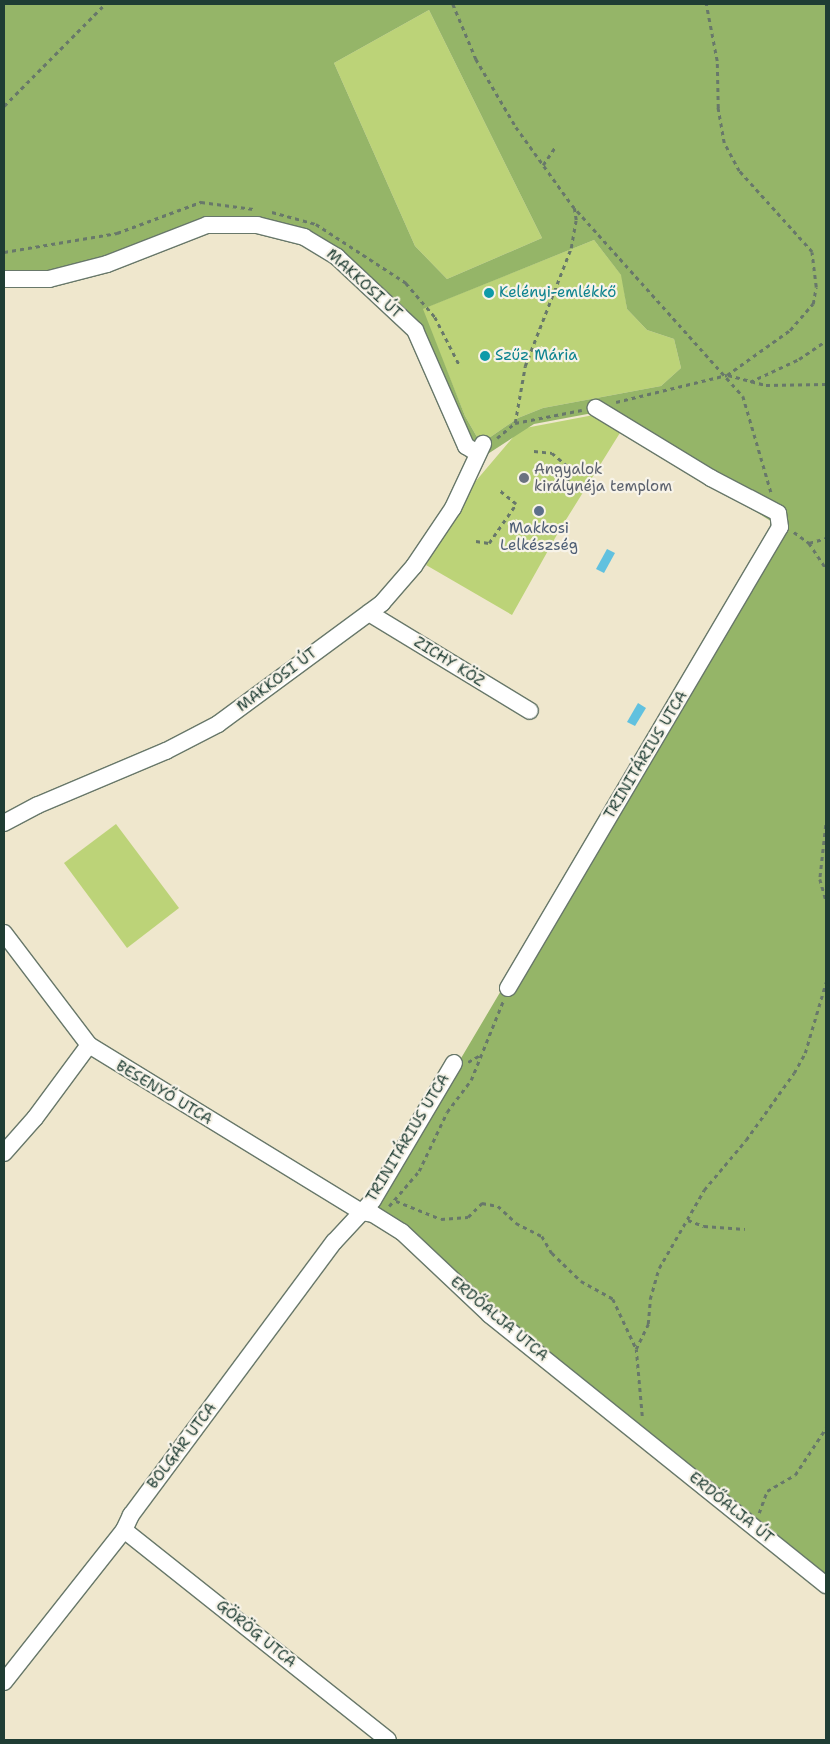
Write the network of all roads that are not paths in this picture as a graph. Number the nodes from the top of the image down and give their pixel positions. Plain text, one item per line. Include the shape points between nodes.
1 (4, 279) edge
2 (596, 408) road end
3 (369, 613) junction
4 (530, 711) dead end
5 (4, 823) edge
6 (4, 933) edge
7 (508, 988) road end
8 (89, 1046) junction
9 (454, 1063) dead end
10 (4, 1153) edge
11 (367, 1213) junction
12 (635, 1431) joint
13 (124, 1530) junction
14 (826, 1585) edge
15 (4, 1682) edge
16 (388, 1740) edge

1 - 3 street, MAKKOSI ÚT via 49,279 106,264 207,225 257,226 304,238 337,257 415,330 466,446 480,449 471,475 422,554 382,603
2 - 7 street, TRINITÁRIUS UTCA via 779,517
3 - 4 street, ZICHY KÖZ
3 - 5 street, MAKKOSI ÚT via 218,724 166,751 38,805
6 - 8 street, BESENYŐ UTCA
8 - 10 street via 35,1118
8 - 11 street, BESENYŐ UTCA
9 - 11 street, TRINITÁRIUS UTCA
11 - 12 street, ERDŐALJA UTCA via 402,1232 490,1315
11 - 13 street, BOLGÁR UTCA via 334,1242 131,1515
12 - 14 street, ERDŐALJA ÚT
13 - 15 street, BOLGÁR UTCA
13 - 16 street, GÖRÖG UTCA

